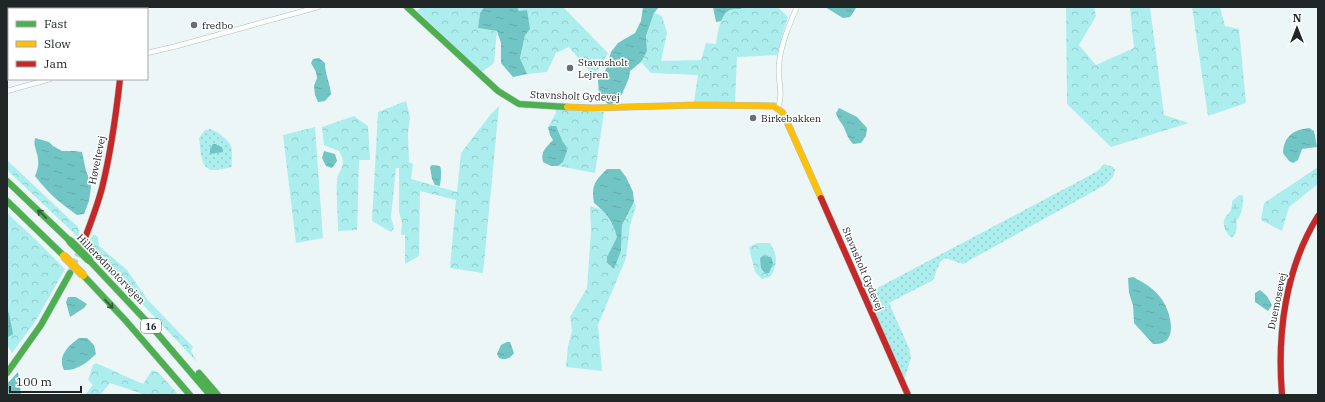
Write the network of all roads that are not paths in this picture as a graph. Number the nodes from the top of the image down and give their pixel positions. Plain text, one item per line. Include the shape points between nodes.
1 (318, 7) edge
2 (407, 7) edge
3 (797, 7) edge
4 (148, 53) edge
5 (24, 80) edge
6 (46, 80) edge
7 (120, 80) edge
8 (26, 85) junction
9 (7, 91) edge
10 (778, 107) junction
11 (7, 182) edge
12 (7, 201) edge
13 (1318, 216) edge
14 (83, 243) tunnel mouth
15 (70, 273) tunnel mouth
16 (174, 351) junction
17 (7, 373) edge
18 (190, 395) edge
19 (210, 395) edge
20 (218, 395) edge
21 (908, 395) edge
22 (1282, 395) edge

1 - 4 street
2 - 10 main road, Stavnsholt Gydevej via 498,91 519,104 593,108 741,105
3 - 10 street via 785,34 778,64 781,100
5 - 8 street
6 - 8 street
7 - 14 main road, Høveltevej via 111,148 104,179
8 - 9 street
10 - 21 main road, Stavnsholt Gydevej via 816,185
16 -> 11 main road, Hillerødmotorvejen / 16, bridge via 89,260
12 -> 18 main road, 16, bridge via 83,275
13 - 22 main road, Duemosevej via 1291,279 1282,316
15 - 17 main road via 38,331
16 - 19 main road, Hillerødmotorvejen / 16
16 - 20 main road via 188,360

